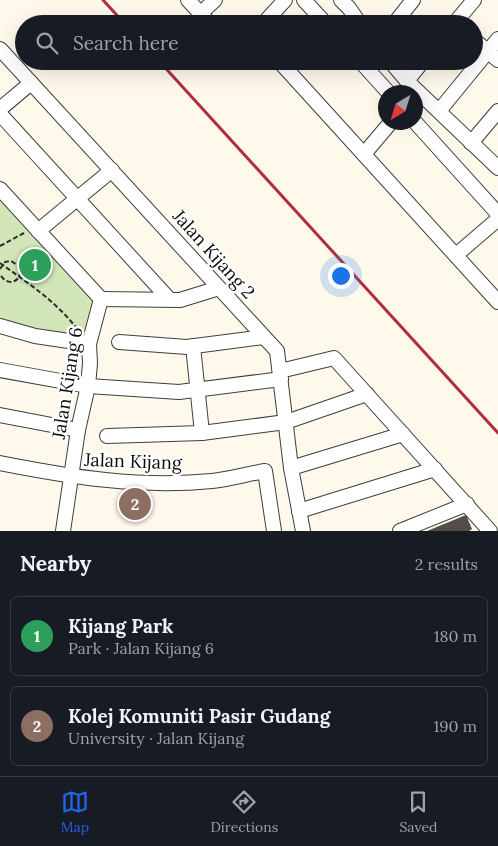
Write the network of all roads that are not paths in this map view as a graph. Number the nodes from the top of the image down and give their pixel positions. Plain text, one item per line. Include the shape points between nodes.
1 (188, 0) edge
2 (215, 0) edge
3 (285, 0) edge
4 (304, 0) edge
5 (414, 0) edge
6 (474, 0) edge
7 (349, 3) edge
8 (201, 15) edge
9 (207, 15) edge
10 (271, 15) edge
11 (318, 15) edge
12 (355, 15) edge
13 (402, 15) edge
14 (462, 15) edge
15 (498, 40) edge
16 (0, 48) edge
17 (483, 48) edge
18 (493, 56) edge
19 (15, 64) edge
20 (483, 66) edge
21 (20, 70) edge
22 (287, 70) edge
23 (368, 70) edge
24 (398, 70) edge
25 (416, 70) edge
26 (479, 70) edge
27 (407, 81) junction
28 (31, 82) junction
29 (382, 85) edge
30 (0, 109) edge
31 (439, 111) junction
32 (498, 111) edge
33 (0, 114) edge
34 (385, 130) edge
35 (422, 130) edge
36 (471, 143) junction
37 (364, 154) junction
38 (498, 168) edge
39 (112, 170) junction
40 (0, 190) edge
41 (78, 199) junction
42 (498, 214) edge
43 (498, 219) edge
44 (36, 228) junction
45 (456, 255) junction
46 (220, 288) junction
47 (101, 299) junction
48 (169, 299) junction
49 (498, 302) edge
50 (0, 326) edge
51 (264, 337) junction
52 (118, 342) dead end
53 (88, 344) junction
54 (193, 346) junction
55 (0, 370) edge
56 (280, 375) junction
57 (88, 386) junction
58 (197, 390) junction
59 (367, 394) junction
60 (0, 415) edge
61 (286, 422) junction
62 (78, 430) junction
63 (202, 434) junction
64 (403, 434) junction
65 (107, 436) dead end
66 (0, 464) edge
67 (291, 468) junction
68 (435, 469) junction
69 (71, 477) junction
70 (467, 504) junction
71 (299, 511) junction
72 (64, 531) edge
73 (274, 531) edge
74 (303, 531) edge
75 (400, 531) edge
76 (490, 531) edge

1 - 8 street
2 - 9 street
3 - 10 street
4 - 11 street
5 - 13 street
6 - 14 street
7 - 12 street
15 - 18 street
16 - 19 street, Jalan Kijang 2
17 - 18 street
18 - 20 street
21 - 28 street, Jalan Kijang 2
22 - 37 street
23 - 29 street
24 - 27 street
25 - 27 street
26 - 31 street
27 - 31 street
28 - 30 street
28 - 39 street, Jalan Kijang 2
31 - 36 street
32 - 36 street
33 - 41 street
34 - 37 street
35 - 42 street
36 - 38 street
37 - 45 street
39 - 41 street
39 - 46 street, Jalan Kijang 2
40 - 44 street
41 - 44 street
41 - 48 street
43 - 45 street
44 - 47 street
45 - 49 street
46 - 48 street via 180,300
46 - 51 street, Jalan Kijang 2
47 - 48 street
47 - 53 street, Jalan Kijang 6
50 - 53 street via 35,336
51 - 54 street
51 - 56 street, Jalan Kijang 2 via 278,352
52 - 54 street
53 - 57 street, Jalan Kijang 6
54 - 58 street
55 - 57 street
56 - 58 street
56 - 59 street via 334,358
56 - 61 street, Jalan Kijang 2
57 - 58 street via 179,392
57 - 62 street, Jalan Kijang 6
58 - 63 street
59 - 61 street
59 - 64 street
60 - 62 street
61 - 63 street
61 - 67 street, Jalan Kijang 2
62 - 69 street, Jalan Kijang 6
63 - 65 street
64 - 67 street
64 - 68 street
66 - 69 street, Jalan Kijang
67 - 71 street, Jalan Kijang 2
68 - 70 street
68 - 71 street
69 - 72 street, Jalan Kijang 6
69 - 73 street, Jalan Kijang via 142,484 213,481 265,471
70 - 75 street
70 - 76 street
71 - 74 street, Jalan Kijang 2

